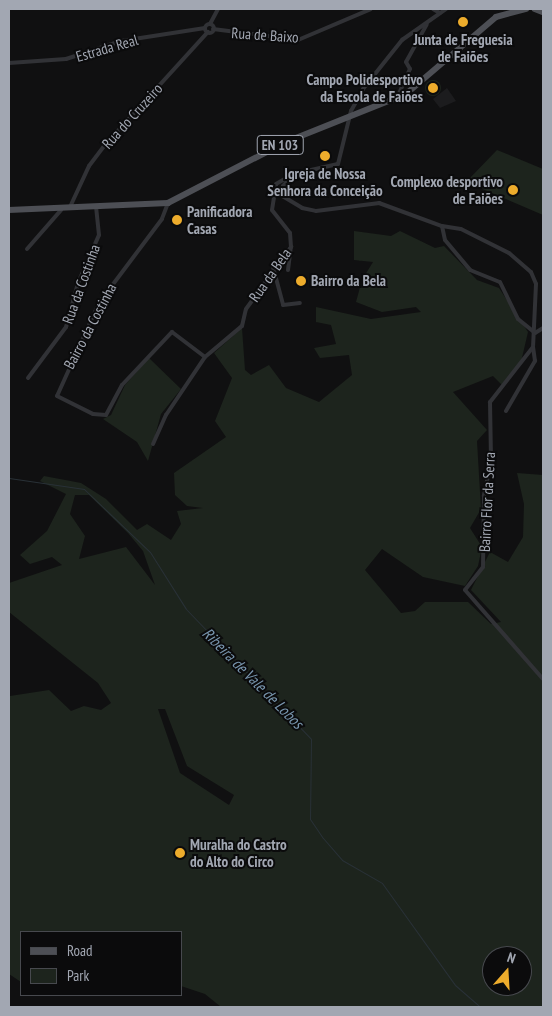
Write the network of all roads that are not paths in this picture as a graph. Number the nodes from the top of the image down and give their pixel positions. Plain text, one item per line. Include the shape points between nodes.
1 (218, 9) edge
2 (371, 9) edge
3 (433, 9) edge
4 (446, 9) edge
5 (526, 9) edge
6 (535, 9) edge
7 (440, 12) junction
8 (543, 12) edge
9 (210, 24) junction
10 (427, 24) junction
11 (213, 29) junction
12 (206, 30) junction
13 (9, 63) edge
14 (397, 98) junction
15 (352, 117) junction
16 (293, 174) junction
17 (168, 203) junction
18 (96, 208) junction
19 (70, 209) junction
20 (9, 210) edge
21 (61, 210) junction
22 (442, 226) junction
23 (26, 248) dead end
24 (291, 248) junction
25 (273, 268) junction
26 (288, 270) dead end
27 (300, 303) dead end
28 (543, 328) edge
29 (535, 333) junction
30 (533, 347) junction
31 (205, 357) junction
32 (28, 378) dead end
33 (506, 411) dead end
34 (153, 444) dead end
35 (543, 679) edge

1 - 9 street
2 - 11 street, Rua de Baixo via 298,40
3 - 7 street
4 - 7 street
5 - 14 main road, EN 103 via 496,17
6 - 8 main road
7 - 10 street
9 - 11 street
9 - 12 street
10 - 14 street via 406,62 410,69
10 - 15 street via 402,40 363,89
11 - 12 street
12 - 13 street, Estrada Real via 121,41 66,59
12 - 19 street, Rua do Cruzeiro via 89,166
14 - 15 main road, EN 103
15 - 16 street, Rua da Bela via 338,164
15 - 17 main road, EN 103 via 286,142
16 - 22 street, Bairro Flor da Serra via 283,186 284,197 302,208 316,211 379,203
16 - 24 street, Rua da Bela via 280,179 271,199 272,210 290,233
17 - 18 main road, EN 103
17 - 31 street, Bairro da Costinha via 162,219 99,303 57,396 94,414 106,415 122,384 172,332
18 - 19 main road, EN 103
18 - 32 street, Rua da Costinha via 99,235 78,283 66,327
19 - 21 main road, EN 103
20 - 21 main road, EN 103
21 - 23 street
22 - 29 street via 445,240 470,270 500,282 518,318
22 - 29 street, Bairro Flor da Serra via 461,229 510,253 531,272 537,301
24 - 25 street, Rua da Bela
24 - 26 street
25 - 27 street via 283,305
25 - 31 street, Rua da Bela via 246,309 242,326
28 - 29 street
29 - 30 street, Bairro Flor da Serra
30 - 33 street via 535,361
30 - 35 street, Bairro Flor da Serra via 490,402 491,462 484,496 483,567 465,590
31 - 34 street via 166,415

